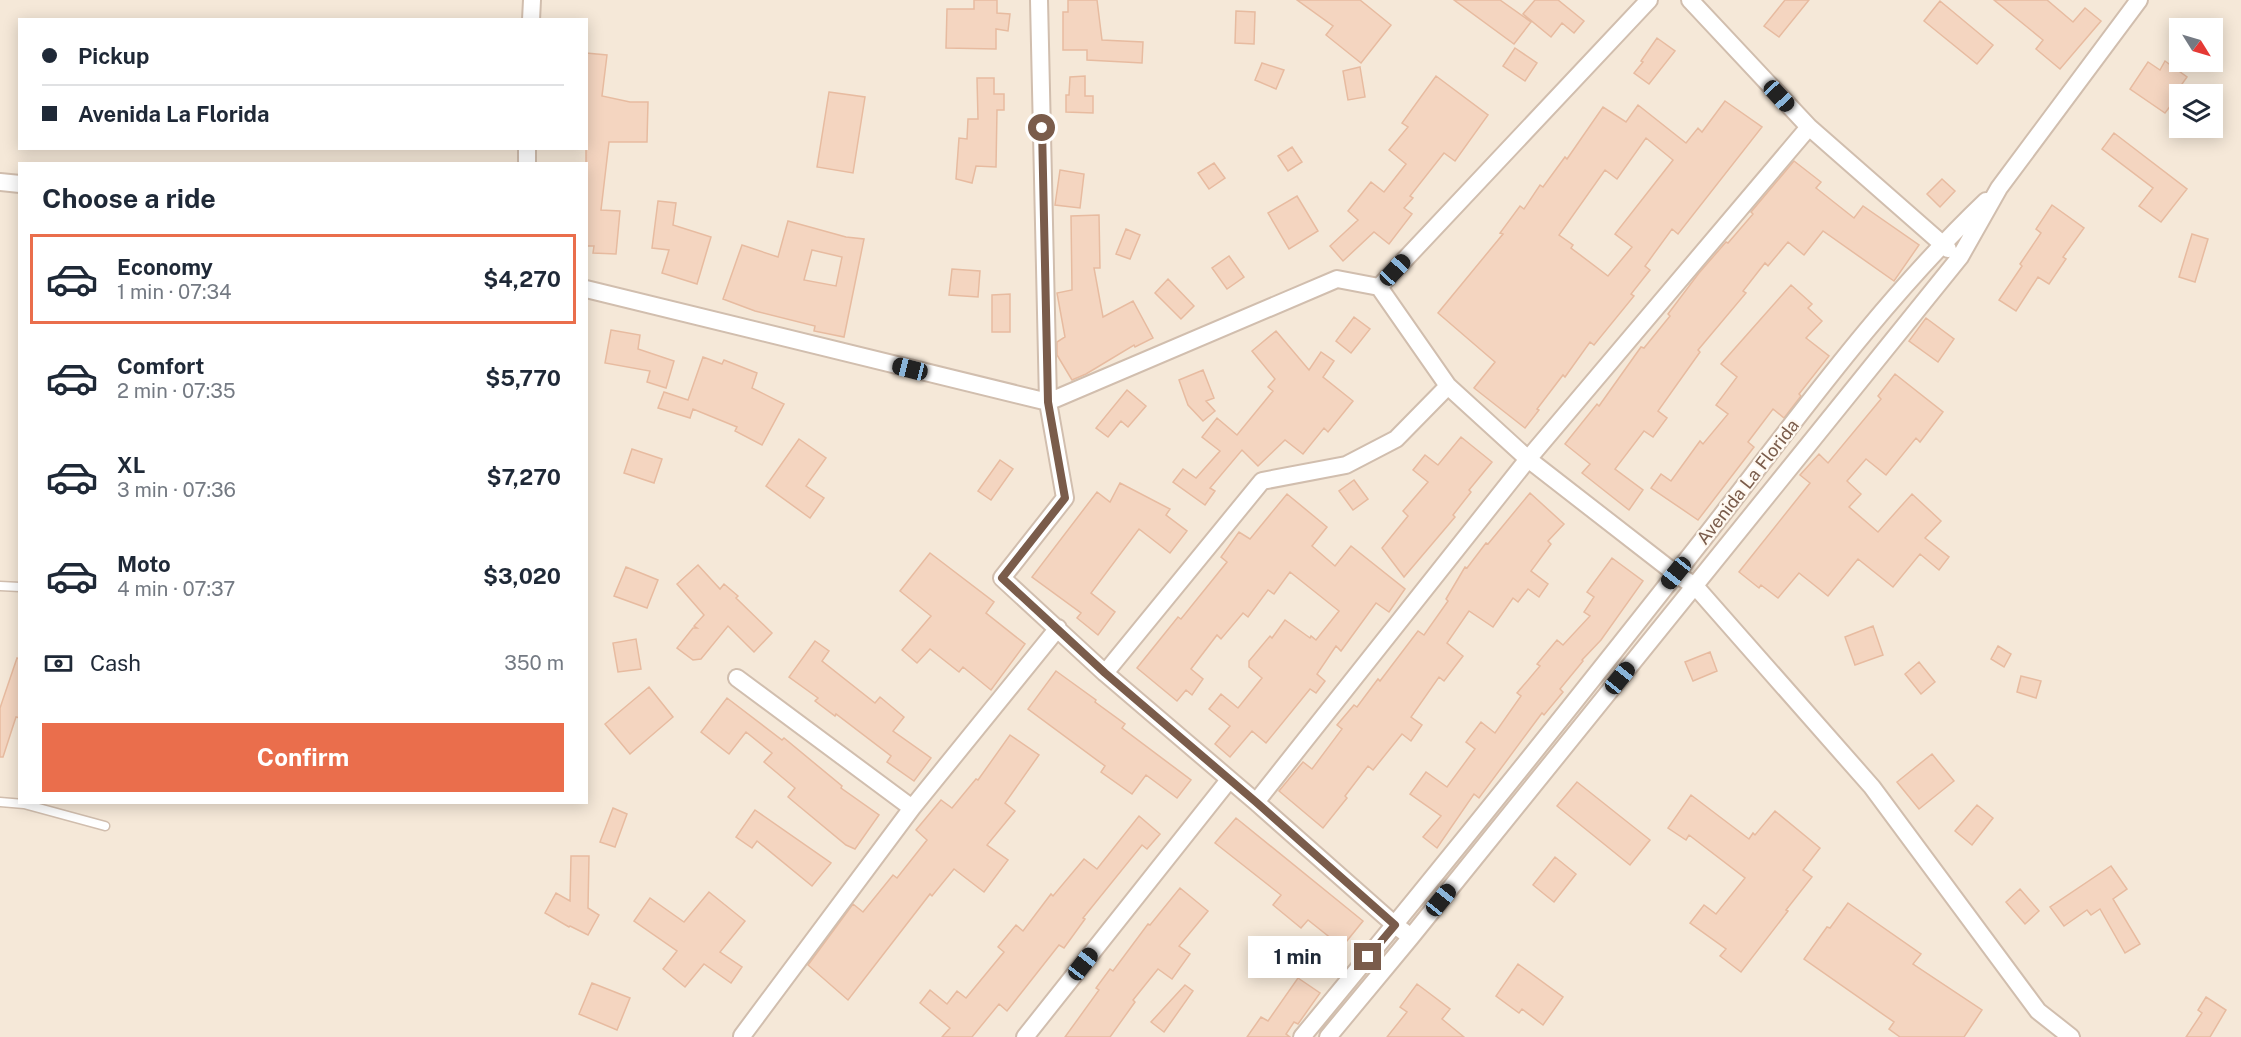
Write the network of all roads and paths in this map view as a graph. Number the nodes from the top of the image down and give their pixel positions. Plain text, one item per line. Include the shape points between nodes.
1 (532, 0) edge
2 (1040, 0) edge
3 (1649, 0) edge
4 (1690, 0) edge
5 (2139, 0) edge
6 (531, 18) edge
7 (1809, 128) junction
8 (0, 182) edge
9 (18, 184) edge
10 (1999, 188) junction
11 (1941, 244) junction
12 (1960, 256) junction
13 (1379, 287) junction
14 (588, 289) edge
15 (1448, 386) junction
16 (1048, 402) junction
17 (1528, 459) junction
18 (1676, 573) junction
19 (0, 586) edge
20 (1695, 586) junction
21 (18, 587) edge
22 (1058, 628) junction
23 (1105, 673) junction
24 (738, 678) dead end
25 (1229, 780) junction
26 (0, 802) edge
27 (1256, 802) junction
28 (18, 804) edge
29 (24, 804) edge
30 (912, 808) junction
31 (105, 826) dead end
32 (1395, 925) junction
33 (1411, 937) junction
34 (742, 1036) edge
35 (1025, 1037) edge
36 (1302, 1037) edge
37 (1328, 1037) edge
38 (2072, 1037) edge

1 - 6 street
2 - 16 street
3 - 13 street
4 - 7 street
5 - 10 street
7 - 11 street
7 - 17 street
8 - 9 street
10 - 11 street, Avenida La Florida
10 - 12 street
11 - 12 street
11 - 18 street, Avenida La Florida via 1850,352
12 - 20 street
13 - 15 street
13 - 16 street via 1337,279
14 - 16 street
15 - 17 street
15 - 23 street via 1396,439 1346,465 1262,481
16 - 22 street via 1065,498 1002,578
17 - 18 street
17 - 27 street
18 - 20 street
18 - 32 street, Avenida La Florida
19 - 21 lane
20 - 33 street
20 - 38 street via 1872,787 2038,1011
22 - 23 street
22 - 30 street
23 - 25 street
24 - 30 street
25 - 27 street
25 - 35 street
26 - 28 lane
27 - 32 street
29 - 31 lane
30 - 34 street
32 - 33 street
32 - 36 street, Avenida La Florida
33 - 37 street

